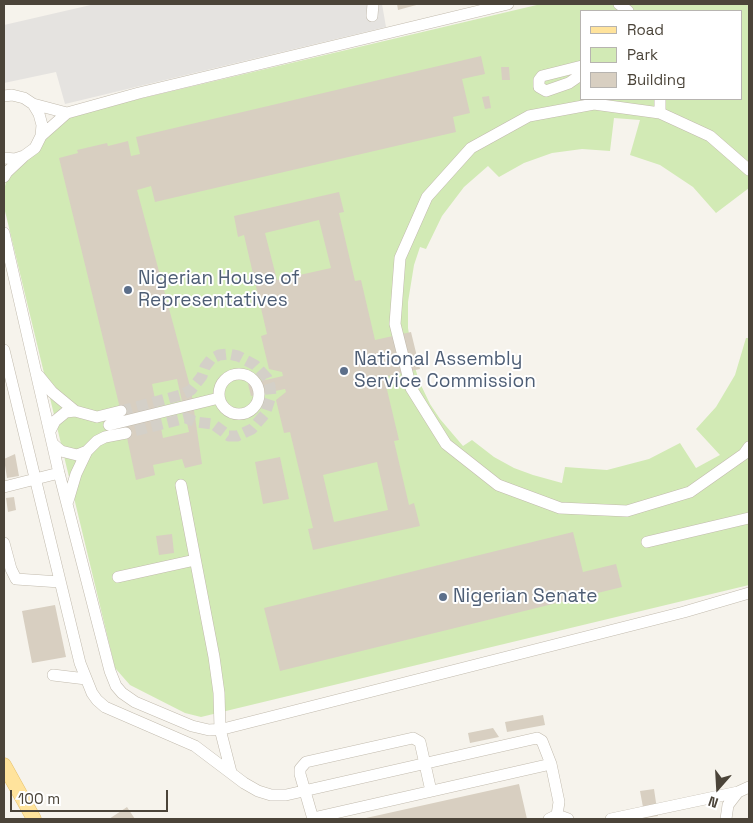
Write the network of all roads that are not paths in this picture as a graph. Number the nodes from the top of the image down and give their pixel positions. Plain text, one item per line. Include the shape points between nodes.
1 (508, 4) edge
2 (580, 66) edge
3 (580, 75) edge
4 (4, 96) edge
5 (660, 100) edge
6 (33, 104) junction
7 (67, 113) junction
8 (660, 113) junction
9 (41, 136) junction
10 (24, 156) junction
11 (4, 158) edge
12 (749, 170) edge
13 (4, 177) edge
14 (4, 233) edge
15 (4, 350) edge
16 (36, 370) junction
17 (219, 398) dead end
18 (121, 411) tunnel mouth
19 (75, 412) junction
20 (97, 417) junction
21 (109, 425) junction
22 (50, 431) junction
23 (126, 433) tunnel mouth
24 (105, 437) junction
25 (53, 444) junction
26 (87, 451) junction
27 (748, 455) edge
28 (59, 473) junction
29 (35, 480) junction
30 (181, 485) dead end
31 (4, 487) edge
32 (68, 503) junction
33 (749, 518) edge
34 (647, 542) dead end
35 (4, 543) edge
36 (195, 560) junction
37 (118, 577) dead end
38 (60, 582) junction
39 (749, 593) edge
40 (53, 675) dead end
41 (86, 679) junction
42 (220, 729) junction
43 (425, 763) junction
44 (550, 764) junction
45 (4, 765) edge
46 (231, 772) junction
47 (749, 787) edge
48 (305, 790) junction
49 (431, 791) junction
50 (738, 792) junction
51 (558, 818) edge
52 (34, 819) edge
53 (313, 819) edge
54 (611, 819) edge
55 (726, 819) edge

1 - 7 street
2 - 3 street via 542,76 538,80 539,87 546,91
4 - 6 street via 24,98
5 - 8 street
6 - 7 street
6 - 9 street via 40,114
7 - 9 street
8 - 12 street via 710,136
8 - 27 street via 594,104 576,107 529,116 471,148 427,197 400,258 395,324 411,388 446,444 498,485 560,508 627,511 690,492
9 - 10 street via 35,148
10 - 11 street
10 - 13 street
14 - 16 street
15 - 29 street
16 - 19 street via 52,392
16 - 22 street
17 - 21 street
18 - 20 street
19 - 20 street
19 - 22 street via 60,415
20 - 21 street
21 - 24 street
22 - 25 street
23 - 24 street
24 - 26 street
25 - 26 street via 70,454
25 - 28 street
26 - 32 street
28 - 29 street
28 - 32 street
29 - 31 street
29 - 38 street
30 - 36 street
32 - 42 street via 116,686 135,702 209,730
33 - 34 street
35 - 38 street via 16,579
36 - 37 street
36 - 42 street via 214,656
38 - 41 street
39 - 42 street
40 - 41 street
41 - 46 street via 92,693 105,707 195,746
42 - 46 street
43 - 44 street via 538,738
43 - 48 street
43 - 48 street via 420,742 408,738 306,762 300,769
43 - 49 street
44 - 49 street
44 - 51 street via 559,802
45 - 52 main road
46 - 48 street via 258,791 271,795
47 - 50 street
48 - 53 street
49 - 53 street
50 - 54 street
50 - 55 street via 728,805

